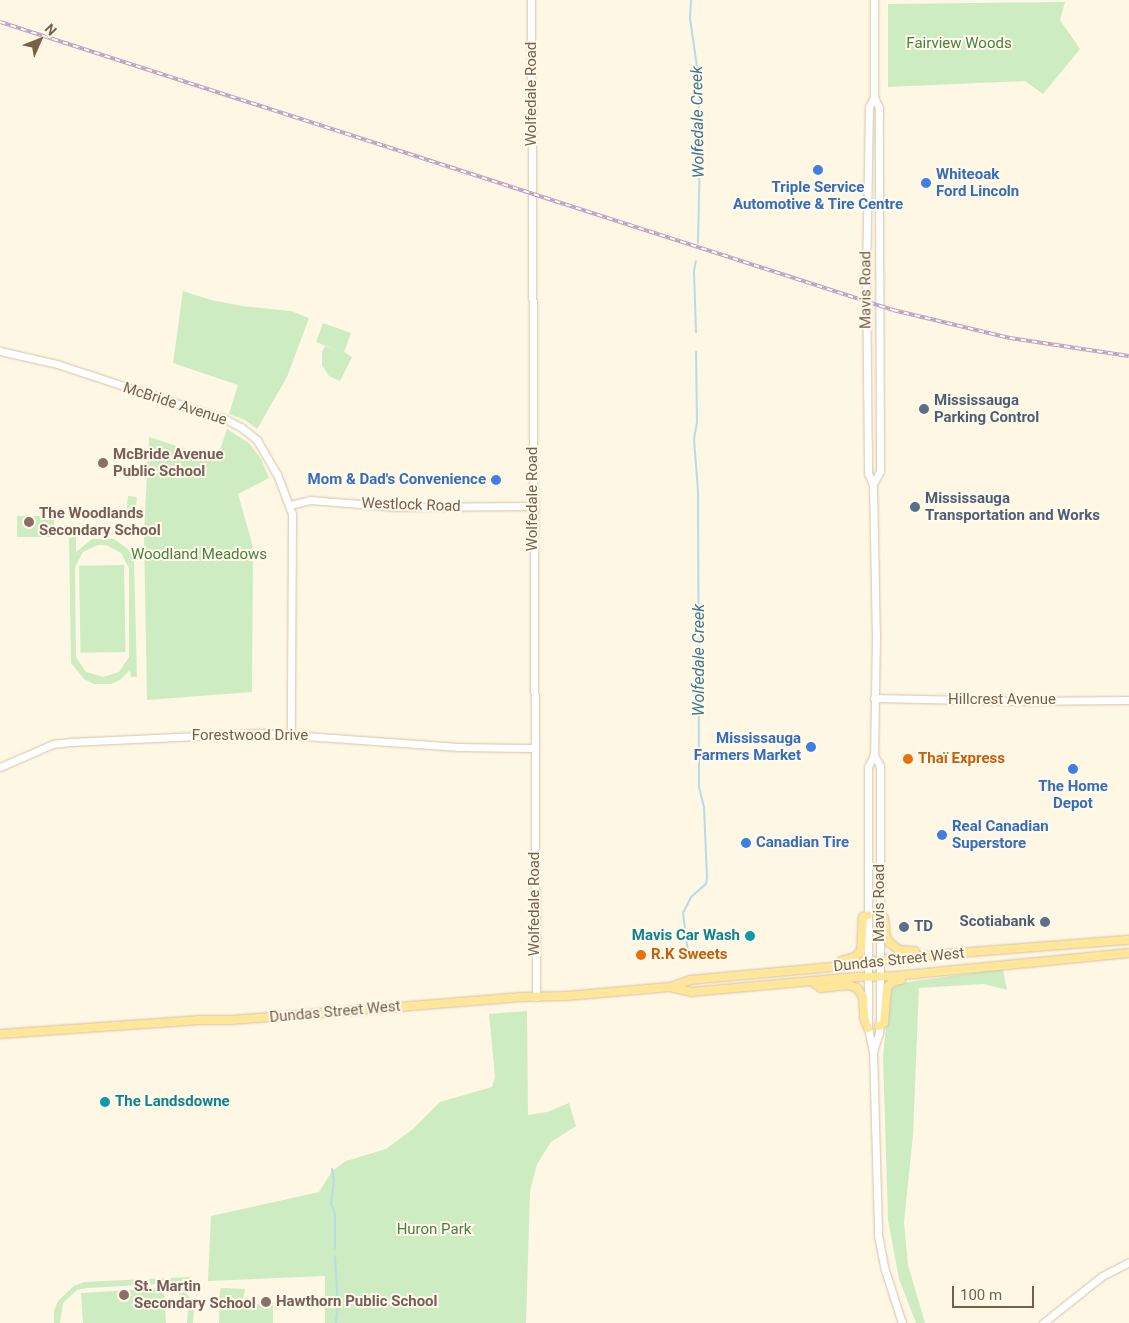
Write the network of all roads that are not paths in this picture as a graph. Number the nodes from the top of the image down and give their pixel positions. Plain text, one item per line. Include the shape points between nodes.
1 (531, 0) edge
2 (874, 0) edge
3 (874, 97) junction
4 (0, 351) edge
5 (873, 484) junction
6 (290, 506) junction
7 (533, 506) junction
8 (874, 698) junction
9 (1129, 700) edge
10 (291, 734) junction
11 (534, 748) junction
12 (874, 755) junction
13 (0, 767) edge
14 (880, 913) junction
15 (868, 915) junction
16 (1129, 940) edge
17 (941, 953) junction
18 (1129, 953) edge
19 (880, 960) junction
20 (868, 962) junction
21 (829, 967) junction
22 (946, 970) junction
23 (880, 976) junction
24 (868, 977) junction
25 (812, 981) junction
26 (670, 987) junction
27 (536, 997) junction
28 (880, 1026) junction
29 (868, 1028) junction
30 (0, 1034) edge
31 (873, 1051) junction
32 (1129, 1262) edge
33 (904, 1322) edge
34 (1043, 1323) edge

1 - 7 street, Wolfedale Road
2 - 3 street, Mavis Road
3 - 5 street, Mavis Road via 879,115 880,471
3 - 5 street, Mavis Road via 868,107 866,276 868,473
4 - 6 street, McBride Avenue via 57,364 241,427 262,447
5 - 8 street, Mavis Road
6 - 7 street, Westlock Road via 310,500 398,506
6 - 10 street, McBride Avenue
7 - 11 street, Wolfedale Road
8 - 9 street, Hillcrest Avenue
8 - 12 street, Mavis Road
10 - 11 street, Forestwood Drive via 458,747
10 - 13 street, Forestwood Drive via 70,742 53,744
11 - 27 street, Wolfedale Road
12 - 14 street, Mavis Road via 880,766
12 - 15 street, Mavis Road via 868,767
14 - 17 main road via 884,918 886,937 894,948
14 - 19 street, Mavis Road
15 - 20 street, Mavis Road
15 - 21 main road via 864,917 861,951 856,957 834,962
16 - 17 main road, Dundas Street West
17 - 19 main road, Dundas Street West
18 - 22 main road, Dundas Street West
19 - 20 main road, Dundas Street West
19 - 23 street, Mavis Road
20 - 21 main road, Dundas Street West
20 - 24 street, Mavis Road
21 - 26 main road, Dundas Street West via 690,980
22 - 23 main road, Dundas Street West
22 - 28 main road via 940,975 890,983 884,993 884,1023
23 - 24 main road, Dundas Street West
23 - 28 street, Mavis Road
24 - 25 main road, Dundas Street West
24 - 29 street, Mavis Road
25 - 26 main road, Dundas Street West via 691,992
25 - 29 main road via 821,988 849,985 856,988 863,997
26 - 27 main road, Dundas Street West
27 - 30 main road, Dundas Street West via 270,1018
28 - 31 street, Mavis Road
29 - 31 street, Mavis Road
31 - 33 street, Mavis Road via 878,1235 885,1270
32 - 34 street via 1102,1276

